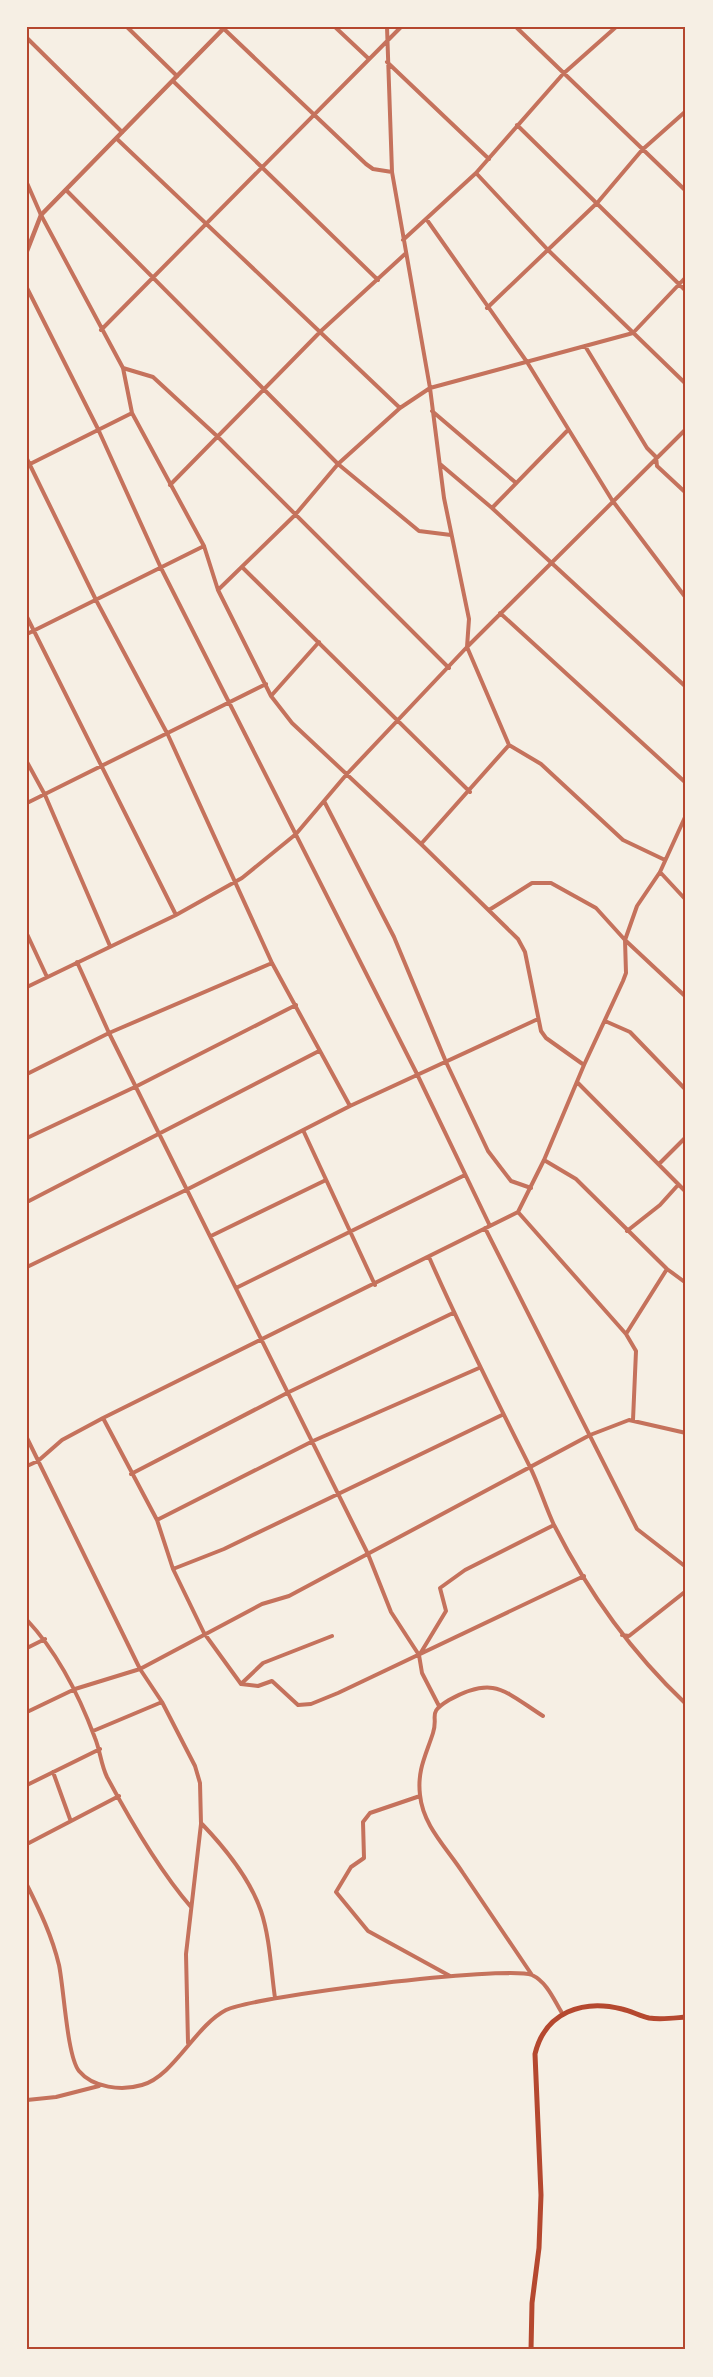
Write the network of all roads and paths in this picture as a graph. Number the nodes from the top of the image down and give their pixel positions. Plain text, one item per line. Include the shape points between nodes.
1 (127, 27) edge
2 (224, 27) edge
3 (335, 27) edge
4 (387, 27) edge
5 (401, 27) edge
6 (516, 27) edge
7 (616, 27) edge
8 (27, 38) edge
9 (387, 42) junction
10 (369, 59) junction
11 (387, 62) junction
12 (563, 74) junction
13 (177, 76) junction
14 (173, 81) junction
15 (686, 111) edge
16 (315, 113) junction
17 (517, 125) junction
18 (122, 132) junction
19 (117, 139) junction
20 (642, 150) junction
21 (489, 159) junction
22 (261, 165) junction
23 (392, 172) junction
24 (476, 173) junction
25 (27, 183) edge
26 (66, 190) junction
27 (686, 191) edge
28 (598, 202) junction
29 (41, 215) junction
30 (427, 220) junction
31 (206, 222) junction
32 (403, 241) junction
33 (548, 250) junction
34 (27, 251) edge
35 (405, 254) junction
36 (152, 277) junction
37 (686, 277) edge
38 (378, 280) junction
39 (679, 284) junction
40 (27, 288) edge
41 (686, 291) edge
42 (488, 308) junction
43 (101, 330) junction
44 (321, 331) junction
45 (633, 333) junction
46 (585, 346) junction
47 (527, 362) junction
48 (123, 368) junction
49 (686, 384) edge
50 (265, 387) junction
51 (430, 388) junction
52 (400, 408) junction
53 (431, 410) junction
54 (132, 413) junction
55 (98, 429) junction
56 (686, 429) edge
57 (567, 431) junction
58 (218, 437) junction
59 (656, 457) junction
60 (27, 459) edge
61 (338, 464) junction
62 (439, 464) junction
63 (28, 465) edge
64 (515, 482) junction
65 (170, 485) junction
66 (686, 493) edge
67 (612, 500) junction
68 (492, 508) junction
69 (295, 515) junction
70 (451, 536) junction
71 (204, 546) junction
72 (551, 562) junction
73 (160, 568) junction
74 (243, 568) junction
75 (218, 590) junction
76 (686, 598) edge
77 (96, 600) junction
78 (500, 613) junction
79 (27, 617) edge
80 (34, 631) junction
81 (27, 634) edge
82 (319, 642) junction
83 (467, 647) junction
84 (449, 668) junction
85 (266, 684) junction
86 (686, 687) edge
87 (271, 696) junction
88 (230, 704) junction
89 (398, 721) junction
90 (168, 735) junction
91 (509, 745) junction
92 (27, 762) edge
93 (100, 767) junction
94 (346, 776) junction
95 (686, 783) edge
96 (470, 792) junction
97 (45, 795) junction
98 (324, 801) junction
99 (27, 803) edge
100 (686, 815) edge
101 (296, 834) junction
102 (422, 844) junction
103 (665, 860) junction
104 (660, 872) junction
105 (235, 882) junction
106 (686, 900) edge
107 (489, 910) junction
108 (176, 915) junction
109 (27, 934) edge
110 (625, 940) junction
111 (110, 946) junction
112 (77, 962) junction
113 (272, 963) junction
114 (47, 977) junction
115 (27, 987) edge
116 (686, 997) edge
117 (296, 1005) junction
118 (537, 1019) junction
119 (604, 1021) junction
120 (109, 1033) junction
121 (319, 1051) junction
122 (446, 1062) junction
123 (584, 1065) junction
124 (27, 1074) edge
125 (417, 1074) junction
126 (577, 1082) junction
127 (137, 1086) junction
128 (686, 1090) edge
129 (350, 1106) junction
130 (303, 1130) junction
131 (160, 1131) junction
132 (686, 1137) edge
133 (27, 1138) edge
134 (544, 1160) junction
135 (659, 1164) junction
136 (465, 1175) junction
137 (326, 1180) junction
138 (678, 1185) junction
139 (531, 1188) junction
140 (188, 1190) junction
141 (686, 1192) edge
142 (27, 1202) edge
143 (518, 1212) junction
144 (490, 1226) junction
145 (485, 1228) junction
146 (351, 1231) junction
147 (627, 1231) junction
148 (211, 1236) junction
149 (429, 1257) junction
150 (28, 1265) edge
151 (667, 1269) junction
152 (686, 1283) edge
153 (375, 1285) junction
154 (236, 1288) junction
155 (453, 1313) junction
156 (626, 1334) junction
157 (261, 1339) junction
158 (479, 1368) junction
159 (289, 1392) junction
160 (502, 1415) junction
161 (103, 1418) junction
162 (633, 1420) junction
163 (686, 1433) edge
164 (590, 1435) junction
165 (27, 1438) edge
166 (313, 1441) junction
167 (38, 1461) junction
168 (27, 1466) edge
169 (531, 1468) junction
170 (131, 1474) junction
171 (338, 1494) junction
172 (157, 1520) junction
173 (554, 1526) junction
174 (368, 1554) junction
175 (686, 1567) edge
176 (173, 1569) junction
177 (584, 1576) junction
178 (686, 1591) edge
179 (27, 1620) edge
180 (204, 1633) junction
181 (622, 1635) junction
182 (332, 1636) dead end
183 (45, 1639) junction
184 (27, 1648) edge
185 (419, 1655) junction
186 (140, 1669) junction
187 (241, 1683) junction
188 (75, 1689) junction
189 (162, 1702) junction
190 (686, 1704) edge
191 (439, 1706) junction
192 (27, 1712) edge
193 (543, 1716) dead end
194 (93, 1731) junction
195 (100, 1749) junction
196 (52, 1772) junction
197 (27, 1785) edge
198 (119, 1796) junction
199 (420, 1796) junction
200 (70, 1820) junction
201 (201, 1824) junction
202 (27, 1844) edge
203 (27, 1885) edge
204 (191, 1908) junction
205 (532, 1976) junction
206 (451, 1977) junction
207 (275, 1998) junction
208 (562, 2013) junction
209 (686, 2017) edge
210 (188, 2044) junction
211 (100, 2086) junction
212 (27, 2100) edge
213 (531, 2350) edge

1 - 13 street
2 - 13 street
2 - 16 street
3 - 10 street
4 - 9 street
5 - 9 street
6 - 12 street
7 - 12 street
8 - 18 street
9 - 10 street
9 - 11 street
10 - 16 street
11 - 21 street
11 - 23 street
12 - 17 street
12 - 20 street
13 - 14 street
14 - 18 street
14 - 22 street
15 - 20 street
16 - 22 street
16 - 23 street via 370,167
17 - 21 street
17 - 28 street
18 - 19 street
19 - 26 street
19 - 31 street
20 - 27 street
20 - 28 street
21 - 24 street
22 - 31 street
22 - 38 street
23 - 32 street
24 - 30 street
24 - 33 street
25 - 29 street
26 - 29 street
26 - 36 street
28 - 33 street
28 - 39 street
29 - 34 street
29 - 43 street
30 - 32 street
30 - 42 street
31 - 36 street
31 - 44 street
32 - 35 street
33 - 42 street
33 - 45 street
35 - 38 street
35 - 51 street
36 - 43 street
36 - 50 street
37 - 39 street
38 - 44 street
39 - 41 street
39 - 45 street
40 - 55 street
42 - 47 street
43 - 48 street
44 - 50 street
44 - 52 street
45 - 46 street
45 - 49 street
46 - 47 street
46 - 59 street
47 - 51 street
47 - 57 street
48 - 54 street
48 - 58 street via 153,378
50 - 58 street
50 - 61 street
51 - 52 street
51 - 53 street
52 - 61 street
53 - 62 street
53 - 64 street
54 - 55 street
54 - 65 street
55 - 63 street
55 - 73 street
56 - 59 street
57 - 64 street
57 - 67 street
58 - 65 street
58 - 69 street
59 - 66 street via 657,466
59 - 67 street
60 - 63 street
61 - 69 street
61 - 70 street via 419,531
62 - 68 street
62 - 70 street
63 - 77 street
64 - 68 street
65 - 71 street
67 - 72 street
67 - 76 street
68 - 72 street
69 - 74 street
69 - 84 street
70 - 83 street via 469,619
71 - 73 street
71 - 75 street
72 - 78 street
72 - 86 street
73 - 77 street
73 - 88 street
74 - 75 street
74 - 82 street
75 - 85 street
77 - 80 street
77 - 90 street
78 - 83 street
78 - 95 street
79 - 80 street
80 - 81 street
80 - 93 street
82 - 87 street
82 - 89 street
83 - 84 street
83 - 91 street
84 - 89 street
85 - 87 street
85 - 88 street
87 - 94 street via 292,723
88 - 90 street
88 - 101 street
89 - 94 street
89 - 96 street
90 - 93 street
90 - 105 street
91 - 96 street
91 - 103 street via 541,764 623,840
92 - 97 street
93 - 97 street
93 - 108 street
94 - 98 street
94 - 102 street
96 - 102 street
97 - 99 street
97 - 111 street
98 - 101 street
98 - 122 street via 394,937
100 - 103 street
101 - 105 street
101 - 125 street
102 - 107 street
103 - 104 street
104 - 106 street
104 - 110 street via 637,906
105 - 108 street
105 - 113 street
107 - 110 street via 532,883 545,881 596,908
107 - 118 street via 522,945
108 - 111 street
109 - 114 street
110 - 116 street
110 - 119 street via 626,973
111 - 112 street
112 - 114 street
112 - 120 street
113 - 117 street
113 - 120 street
114 - 115 street
117 - 121 street
117 - 127 street
118 - 122 street
118 - 123 street via 546,1038
119 - 123 street
119 - 128 street via 630,1032
120 - 124 street
120 - 127 street
121 - 129 street
121 - 131 street
122 - 125 street
122 - 139 street via 488,1151 511,1181
123 - 126 street
125 - 129 street
125 - 136 street
126 - 134 street
126 - 135 street
127 - 131 street
127 - 133 street
129 - 130 street
130 - 137 street
130 - 140 street
131 - 140 street
131 - 142 street
132 - 135 street
134 - 139 street
134 - 147 street via 576,1179
135 - 138 street
136 - 144 street
136 - 146 street
137 - 146 street
137 - 148 street
138 - 141 street
138 - 147 street
139 - 143 street
140 - 148 street
140 - 150 street
143 - 144 street
143 - 156 street
144 - 145 street
145 - 149 street
145 - 164 street
146 - 153 street
146 - 154 street
147 - 151 street
148 - 154 street
149 - 153 street
149 - 155 street
151 - 152 street
151 - 156 street
153 - 157 street
154 - 157 street
155 - 158 street
155 - 159 street
156 - 162 street via 636,1351
157 - 159 street
157 - 161 street
158 - 160 street
158 - 166 street
159 - 166 street
159 - 170 street
160 - 169 street
160 - 171 street
161 - 167 street via 62,1440
161 - 170 street
162 - 163 street
162 - 164 street
164 - 169 street
164 - 175 street via 637,1529
165 - 167 street
166 - 171 street
166 - 172 street
167 - 168 street
167 - 186 street
169 - 173 street
169 - 174 street
170 - 172 street
171 - 174 street
171 - 176 street
172 - 176 street
173 - 177 street
173 - 185 street via 465,1570 440,1588 446,1611
174 - 180 street via 289,1596 262,1604
174 - 185 street via 391,1612
176 - 180 street
177 - 181 street
177 - 185 street
178 - 181 street via 629,1636
179 - 183 street
180 - 186 street
180 - 187 street
181 - 190 street via 654,1674
182 - 187 street via 263,1663
183 - 184 street
183 - 188 street
185 - 187 street via 305,1705 298,1705 272,1681 258,1686
185 - 191 street via 422,1673
186 - 188 street
186 - 189 street
188 - 192 street
188 - 194 street
189 - 194 street
189 - 201 street via 195,1766 200,1784
191 - 193 street via 476,1686 486,1685
191 - 199 street via 433,1715 434,1731 424,1751
194 - 195 street
195 - 196 street
195 - 198 street via 106,1775
196 - 197 street
196 - 200 street
198 - 200 street
198 - 204 street via 163,1873
199 - 205 street via 433,1832
199 - 206 street via 370,1813 363,1822 364,1858 351,1867 336,1892 368,1931
200 - 202 street
201 - 204 street
201 - 207 street via 225,1851 256,1898 264,1923
203 - 211 street via 43,1915 59,1965 70,2053 79,2072
204 - 210 street via 186,1954
205 - 206 street via 484,1973
205 - 208 street via 546,1986
206 - 207 street
207 - 210 street via 227,2010
208 - 209 main road via 593,2005 650,2018
208 - 213 main road via 544,2031 535,2054 541,2195
210 - 211 street via 157,2077 143,2085
211 - 212 street

